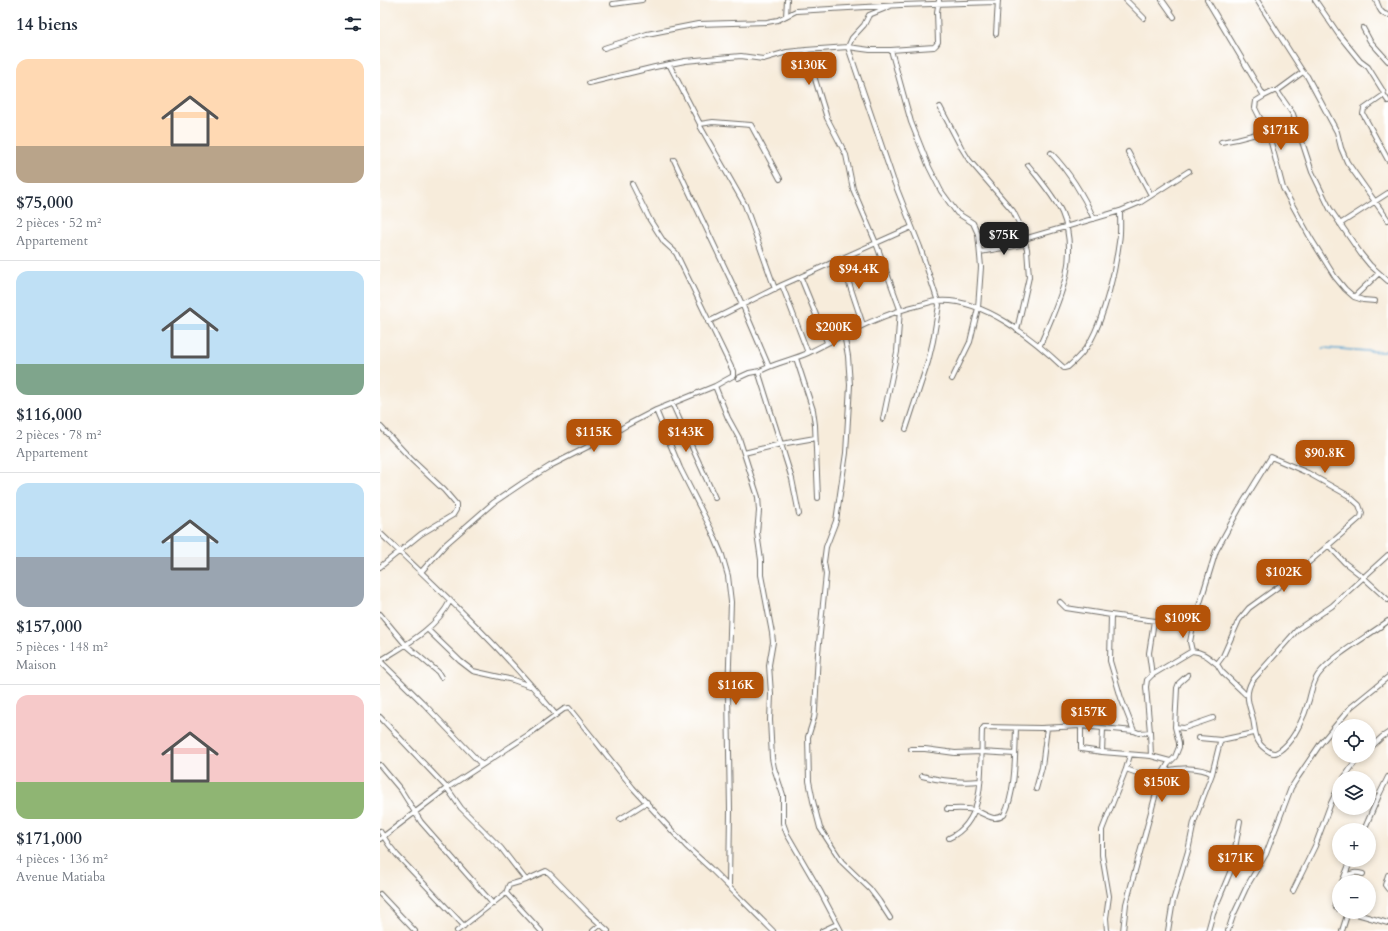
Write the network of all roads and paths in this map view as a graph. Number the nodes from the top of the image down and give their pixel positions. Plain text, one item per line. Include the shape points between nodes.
1 (642, 0) edge
2 (787, 0) edge
3 (998, 0) edge
4 (1126, 0) edge
5 (1162, 0) edge
6 (1207, 0) edge
7 (1257, 0) edge
8 (1315, 0) edge
9 (1376, 0) edge
10 (938, 2) edge
11 (613, 4) dead end
12 (891, 6) junction
13 (1388, 15) edge
14 (786, 16) junction
15 (1174, 17) dead end
16 (1144, 18) dead end
17 (1363, 28) dead end
18 (996, 34) dead end
19 (848, 47) junction
20 (604, 48) dead end
21 (806, 50) junction
22 (891, 50) junction
23 (1388, 61) edge
24 (669, 64) junction
25 (1303, 72) junction
26 (589, 83) dead end
27 (1277, 91) junction
28 (1384, 95) junction
29 (1264, 96) junction
30 (1388, 101) edge
31 (940, 107) dead end
32 (700, 124) junction
33 (1268, 131) junction
34 (1221, 142) dead end
35 (1128, 152) dead end
36 (1051, 153) dead end
37 (674, 160) dead end
38 (1388, 160) edge
39 (1028, 165) dead end
40 (1189, 171) dead end
41 (780, 179) dead end
42 (632, 184) dead end
43 (1388, 193) edge
44 (1151, 196) junction
45 (1375, 201) junction
46 (1120, 212) junction
47 (1094, 219) junction
48 (1388, 220) edge
49 (1340, 224) junction
50 (1066, 226) junction
51 (912, 227) junction
52 (1024, 238) junction
53 (876, 243) junction
54 (1026, 244) junction
55 (980, 252) junction
56 (841, 259) junction
57 (1379, 273) junction
58 (801, 278) junction
59 (1388, 281) edge
60 (782, 285) junction
61 (775, 289) junction
62 (1354, 297) junction
63 (938, 301) junction
64 (1375, 301) dead end
65 (742, 306) junction
66 (978, 308) junction
67 (900, 309) junction
68 (708, 322) junction
69 (862, 325) junction
70 (1017, 330) junction
71 (844, 334) junction
72 (827, 342) junction
73 (1040, 345) junction
74 (808, 352) junction
75 (796, 358) junction
76 (769, 367) junction
77 (760, 371) junction
78 (738, 378) dead end
79 (952, 379) dead end
80 (715, 386) junction
81 (672, 402) junction
82 (656, 410) junction
83 (882, 419) dead end
84 (380, 426) edge
85 (906, 429) dead end
86 (815, 438) junction
87 (781, 444) junction
88 (744, 453) junction
89 (715, 498) dead end
90 (818, 498) dead end
91 (799, 514) dead end
92 (380, 533) edge
93 (1328, 545) junction
94 (399, 551) junction
95 (1388, 555) edge
96 (380, 567) edge
97 (420, 572) junction
98 (1363, 577) junction
99 (1388, 600) edge
100 (450, 601) junction
101 (1060, 602) dead end
102 (380, 614) edge
103 (1111, 615) junction
104 (1154, 621) junction
105 (1388, 621) edge
106 (1193, 626) junction
107 (427, 628) junction
108 (405, 644) junction
109 (1192, 651) junction
110 (380, 661) edge
111 (1216, 664) junction
112 (1152, 675) junction
113 (1188, 675) dead end
114 (441, 677) dead end
115 (1388, 677) edge
116 (534, 689) junction
117 (1247, 694) junction
118 (1078, 711) dead end
119 (556, 715) junction
120 (380, 717) edge
121 (1213, 718) dead end
122 (1081, 726) junction
123 (1175, 727) junction
124 (1016, 728) junction
125 (1046, 728) junction
126 (1103, 729) junction
127 (1134, 731) junction
128 (1150, 732) junction
129 (1254, 733) junction
130 (1388, 733) edge
131 (1199, 738) dead end
132 (1221, 740) junction
133 (1376, 743) edge
134 (911, 749) dead end
135 (981, 752) junction
136 (1102, 752) junction
137 (1015, 754) junction
138 (1130, 755) junction
139 (1151, 756) junction
140 (1170, 761) junction
141 (380, 765) edge
142 (482, 765) junction
143 (1126, 769) junction
144 (1164, 771) junction
145 (1140, 774) dead end
146 (1212, 774) junction
147 (922, 776) dead end
148 (1388, 777) edge
149 (980, 781) junction
150 (447, 788) junction
151 (1036, 789) dead end
152 (1332, 800) edge
153 (646, 802) junction
154 (947, 809) dead end
155 (974, 810) junction
156 (414, 813) junction
157 (620, 819) dead end
158 (1240, 821) dead end
159 (1367, 823) edge
160 (380, 831) edge
161 (382, 838) edge
162 (949, 838) dead end
163 (1363, 874) dead end
164 (1348, 875) edge
165 (1388, 875) edge
166 (526, 880) junction
167 (729, 888) junction
168 (1388, 889) edge
169 (1293, 891) dead end
170 (506, 893) junction
171 (380, 894) edge
172 (493, 904) junction
173 (890, 918) dead end
174 (1346, 919) edge
175 (1374, 919) edge
176 (1388, 923) edge
177 (601, 924) junction
178 (837, 924) junction
179 (464, 926) junction
180 (415, 931) edge
181 (457, 931) edge
182 (541, 931) edge
183 (593, 931) edge
184 (608, 931) edge
185 (773, 931) edge
186 (822, 931) edge
187 (841, 931) edge
188 (1107, 931) edge
189 (1123, 931) edge
190 (1168, 931) edge
191 (1208, 931) edge
192 (1228, 931) edge
193 (1342, 931) edge

1 - 11 street
2 - 14 street
3 - 10 street
3 - 18 street
4 - 16 street
5 - 15 street
6 - 29 street
7 - 25 street
8 - 28 street via 1343,40 1371,70
9 - 13 street via 1382,12
10 - 12 street
10 - 22 street via 936,45
12 - 14 street via 796,11
12 - 19 street via 869,15
14 - 20 street via 767,22 698,24 648,34
17 - 23 street via 1370,41
19 - 21 street
19 - 22 street
19 - 51 street
21 - 24 street via 786,52 763,59 741,56
21 - 53 street via 828,118 846,155 853,189
22 - 55 street via 911,122 929,167 941,191 957,213 975,226
24 - 26 street
24 - 32 street
25 - 27 street
25 - 45 street via 1308,76 1337,132 1347,162
27 - 29 street
27 - 49 street via 1293,114 1313,176
28 - 30 street
28 - 38 street via 1364,109 1363,114
29 - 33 street via 1256,101 1255,108
31 - 52 street via 969,160 1013,211
32 - 41 street via 720,122 751,125
32 - 61 street via 745,205
33 - 34 street
33 - 62 street via 1286,194 1335,277
35 - 44 street
36 - 47 street via 1072,177
37 - 65 street
39 - 50 street via 1055,201
40 - 44 street
42 - 68 street via 664,242 676,253
43 - 45 street
44 - 46 street
45 - 48 street
45 - 49 street
46 - 47 street
46 - 73 street via 1120,241 1111,282 1090,342 1066,368
47 - 50 street
49 - 57 street via 1361,254
50 - 52 street
50 - 73 street via 1069,242 1067,272
51 - 53 street
51 - 63 street
52 - 54 street
53 - 56 street
53 - 67 street
54 - 55 street
54 - 70 street via 1028,277
55 - 66 street
56 - 58 street
56 - 69 street
57 - 59 street
57 - 62 street
58 - 60 street
58 - 72 street
60 - 61 street
60 - 74 street
61 - 65 street
62 - 64 street
63 - 66 street
63 - 67 street
63 - 85 street via 939,308 928,362
65 - 68 street
65 - 76 street
66 - 70 street
66 - 79 street via 970,342
67 - 69 street
67 - 83 street via 897,352
68 - 80 street via 733,373 732,378
69 - 71 street
70 - 73 street
71 - 72 street
71 - 173 street via 850,385 846,453 836,521 826,547 824,562 825,580 815,711 808,737 809,781 818,820 825,836 842,862 870,889
72 - 74 street
74 - 75 street
75 - 76 street
75 - 86 street via 813,410
76 - 77 street
77 - 78 street
77 - 87 street
80 - 81 street
80 - 88 street
81 - 82 street
81 - 89 street
82 - 97 street via 550,466 493,503 446,544
82 - 167 street via 680,468 712,531 728,576 731,602 728,694
84 - 94 street via 456,504 453,515
86 - 87 street
86 - 90 street
87 - 88 street
87 - 91 street
88 - 178 street via 759,503 757,533 762,585 773,642 769,665 772,758 782,795 783,823 786,834
92 - 94 street
93 - 98 street
93 - 106 street via 1361,517 1359,505 1343,492 1271,457 1216,551
93 - 111 street via 1285,582 1249,608 1239,620 1223,656
94 - 96 street
94 - 97 street
95 - 98 street
97 - 100 street
98 - 99 street
98 - 117 street via 1332,606 1291,635 1252,680
100 - 107 street via 442,615
100 - 116 street
101 - 103 street via 1066,608
102 - 108 street
103 - 104 street
103 - 127 street via 1110,661
104 - 106 street
104 - 112 street via 1149,653
105 - 129 street via 1344,651 1317,676 1297,730 1278,753 1271,753
106 - 109 street via 1190,642
107 - 108 street
107 - 116 street via 473,671 525,683
108 - 110 street
108 - 114 street
109 - 111 street via 1207,655
109 - 112 street
110 - 142 street
111 - 117 street via 1242,692
112 - 128 street via 1146,683
113 - 123 street via 1179,683
115 - 192 street via 1351,707 1321,743 1291,788 1266,854 1247,886
116 - 119 street
117 - 129 street
118 - 122 street
119 - 142 street
119 - 153 street via 566,708 571,710
120 - 150 street
121 - 123 street via 1184,728
122 - 125 street
122 - 126 street
122 - 136 street via 1081,749
123 - 140 street via 1179,747 1175,757
124 - 125 street
124 - 135 street via 983,727
124 - 137 street
125 - 151 street via 1042,767
126 - 127 street
126 - 136 street
127 - 128 street
128 - 139 street
129 - 132 street
130 - 133 street
131 - 132 street
132 - 146 street
134 - 135 street via 954,753
135 - 137 street
135 - 149 street
136 - 138 street
137 - 155 street via 1010,801 1004,815 992,818
138 - 139 street
138 - 143 street
139 - 140 street
140 - 144 street
141 - 156 street via 401,790
142 - 150 street
143 - 145 street
143 - 188 street via 1102,830 1102,855 1109,896
144 - 146 street via 1190,769
144 - 189 street via 1129,890
146 - 190 street via 1194,822 1173,901
147 - 149 street via 963,783
148 - 159 street
149 - 155 street via 980,794
150 - 156 street
150 - 166 street via 461,808 500,848
152 - 169 street via 1315,846
153 - 157 street
153 - 167 street
154 - 155 street
155 - 162 street via 968,824
156 - 161 street
156 - 172 street
158 - 191 street via 1231,870
160 - 161 street
161 - 179 street
163 - 164 street via 1356,872
165 - 168 street via 1385,885
166 - 170 street via 509,885
166 - 177 street via 546,871
167 - 185 street
170 - 172 street
170 - 182 street
171 - 180 street
172 - 179 street
174 - 193 street
175 - 176 street
177 - 183 street
177 - 184 street
178 - 186 street
178 - 187 street
179 - 181 street

